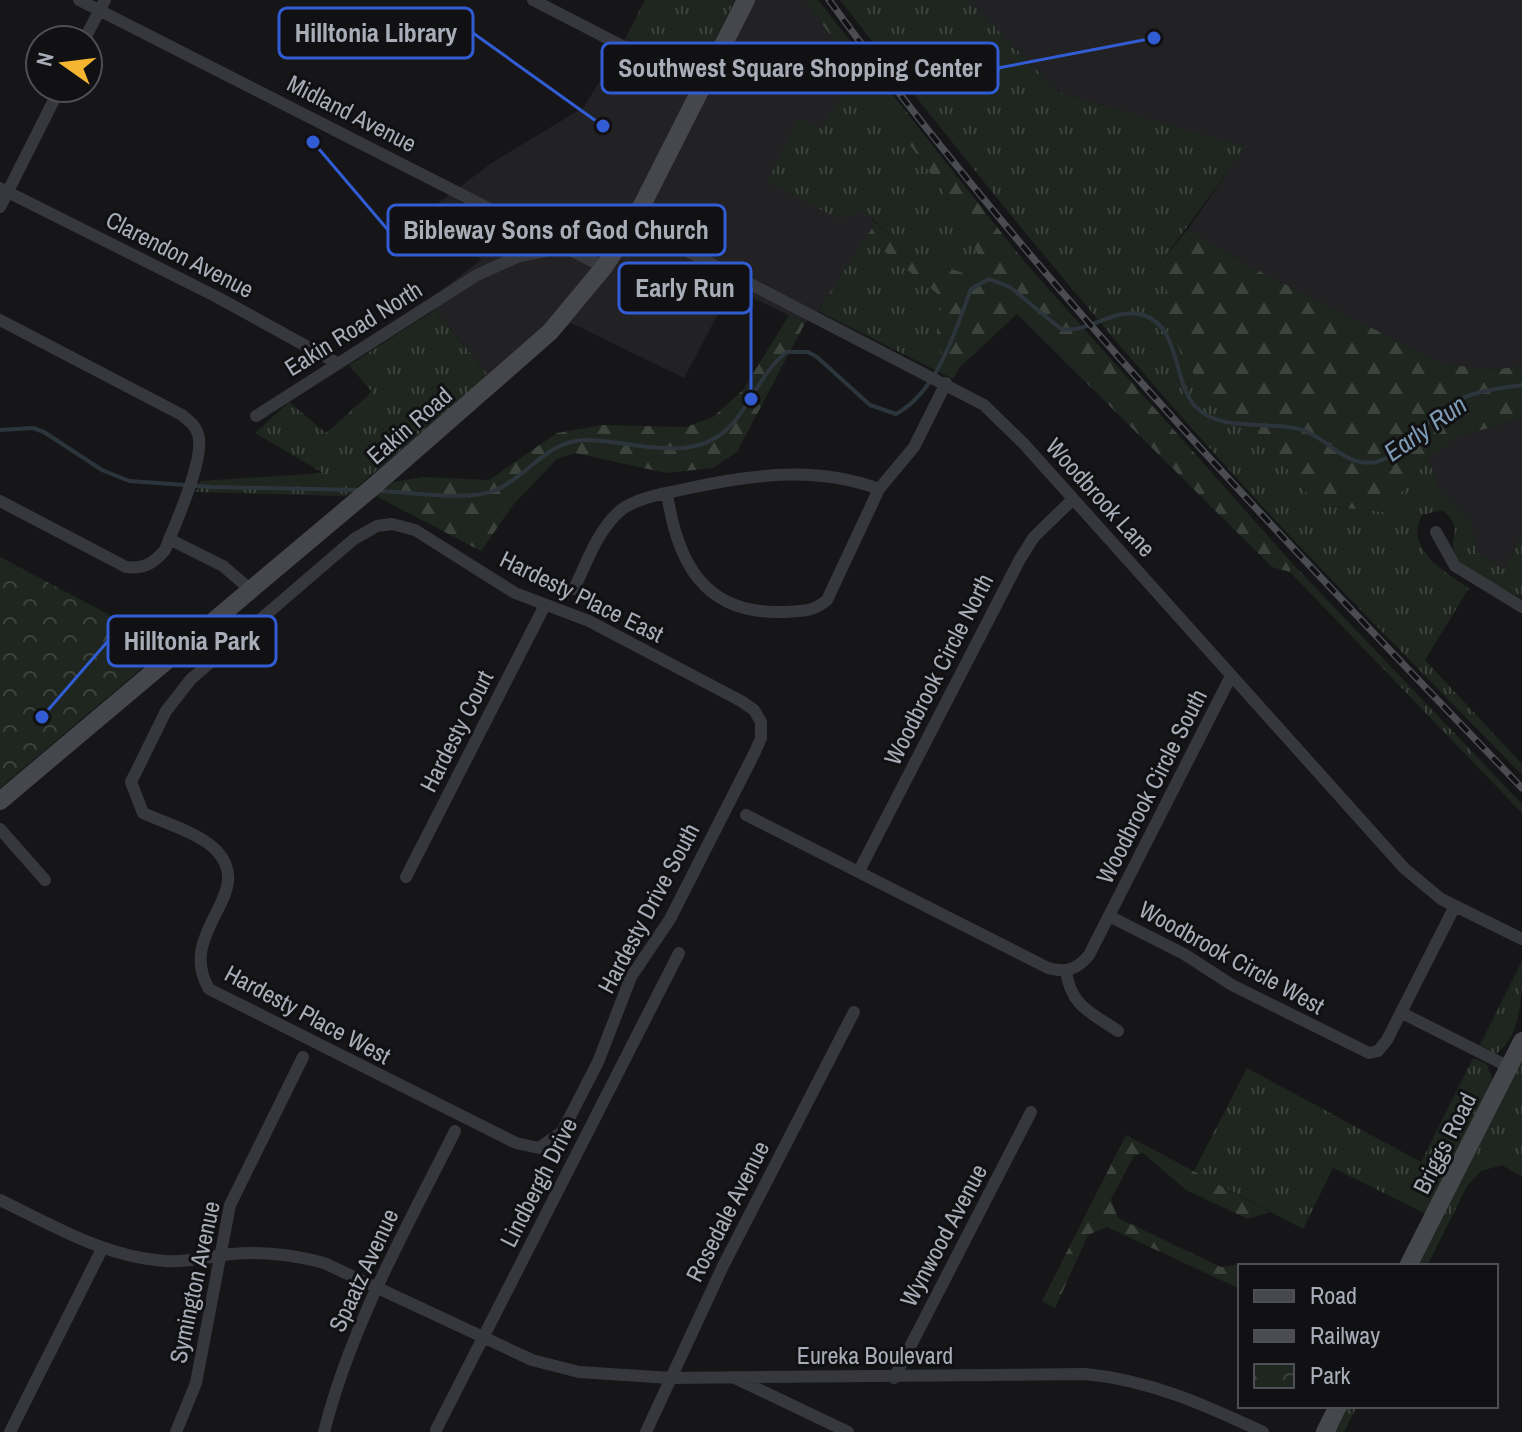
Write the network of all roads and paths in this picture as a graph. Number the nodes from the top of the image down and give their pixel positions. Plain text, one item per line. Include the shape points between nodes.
1 (79, 0) edge
2 (533, 0) edge
3 (746, 0) edge
4 (102, 5) edge
5 (92, 24) edge
6 (702, 87) junction
7 (51, 104) edge
8 (4, 190) edge
9 (0, 207) edge
10 (633, 223) junction
11 (564, 247) junction
12 (604, 267) junction
13 (0, 320) edge
14 (337, 363) junction
15 (936, 378) junction
16 (256, 416) dead end
17 (879, 489) junction
18 (667, 493) junction
19 (1073, 499) junction
20 (0, 501) edge
21 (1436, 532) dead end
22 (169, 539) junction
23 (574, 589) dead end
24 (251, 590) junction
25 (545, 605) junction
26 (1522, 607) edge
27 (1231, 676) junction
28 (761, 722) joint
29 (131, 782) joint
30 (0, 801) edge
31 (746, 815) dead end
32 (0, 829) edge
33 (859, 871) junction
34 (406, 877) dead end
35 (45, 880) dead end
36 (1455, 906) junction
37 (1109, 916) junction
38 (1522, 939) edge
39 (679, 953) dead end
40 (1066, 971) junction
41 (854, 1012) dead end
42 (1402, 1013) junction
43 (1118, 1031) dead end
44 (1522, 1041) edge
45 (303, 1057) dead end
46 (1509, 1067) junction
47 (1031, 1112) dead end
48 (455, 1131) dead end
49 (539, 1148) joint
50 (0, 1200) edge
51 (102, 1249) junction
52 (218, 1257) junction
53 (1409, 1264) edge
54 (378, 1287) junction
55 (483, 1338) junction
56 (671, 1378) junction
57 (734, 1378) junction
58 (894, 1378) junction
59 (1337, 1408) edge
60 (436, 1430) edge
61 (10, 1432) edge
62 (176, 1432) edge
63 (324, 1432) edge
64 (646, 1432) edge
65 (848, 1432) edge
66 (1263, 1432) edge
67 (1325, 1432) edge

1 - 4 street, Midland Avenue
2 - 6 street
3 - 6 street, Eakin Road
4 - 5 street
4 - 11 street, Midland Avenue
6 - 10 street, Eakin Road
7 - 8 street
8 - 9 street
8 - 14 street, Clarendon Avenue
10 - 12 street, Eakin Road
10 - 15 street, Woodbrook Lane
11 - 12 street, Midland Avenue
11 - 14 street, Eakin Road North via 517,257 477,275
12 - 24 street, Eakin Road via 529,353
13 - 22 street via 194,424 200,437
14 - 16 street, Eakin Road North
15 - 17 street via 914,447
15 - 19 street, Woodbrook Lane via 984,405
17 - 18 street via 815,474 777,474
17 - 18 street via 827,600 811,611 775,612 730,603 697,578 680,553
18 - 23 street via 632,503 610,521
19 - 27 street, Woodbrook Lane
19 - 33 street, Woodbrook Circle North via 1034,537 1020,559
20 - 22 street via 126,567 141,569 155,562
21 - 26 street via 1455,566
22 - 24 street via 223,566
24 - 30 street, Eakin Road
25 - 28 street, Hardesty Place East via 589,621 741,701
25 - 29 street, Hardesty Place East via 515,593 415,530 377,526 354,539 191,679 166,711
25 - 34 street, Hardesty Court
27 - 36 street, Woodbrook Lane via 1404,868
27 - 37 street, Woodbrook Circle South
28 - 49 street, Hardesty Drive South via 755,752 670,919 631,977 598,1062 562,1132
29 - 49 street, Hardesty Place West via 143,813 210,846 223,861 227,891 199,949 199,973 209,989 516,1143
31 - 33 street
32 - 35 street
33 - 40 street via 1048,968
36 - 38 street, Woodbrook Lane
36 - 42 street
37 - 40 street, Woodbrook Circle West via 1089,955
37 - 42 street, Woodbrook Circle West via 1365,1053 1382,1048
39 - 55 street, Lindbergh Drive
40 - 43 street via 1075,1001
41 - 56 street, Rosedale Avenue via 741,1229
42 - 46 street
44 - 46 street, Briggs Road
45 - 52 street, Symington Avenue via 234,1194
46 - 53 street, Briggs Road
47 - 58 street, Wynwood Avenue
48 - 54 street, Spaatz Avenue
50 - 51 street, Eureka Boulevard
51 - 52 street, Eureka Boulevard via 168,1261
51 - 61 street
52 - 54 street, Eureka Boulevard via 300,1257
52 - 62 street, Symington Avenue via 196,1383
54 - 55 street, Eureka Boulevard
54 - 63 street, Spaatz Avenue via 335,1386
55 - 56 street, Eureka Boulevard via 555,1368
55 - 60 street, Lindbergh Drive
56 - 57 street, Eureka Boulevard
56 - 64 street, Rosedale Avenue
57 - 58 street, Eureka Boulevard
57 - 65 street
58 - 66 street, Eureka Boulevard via 1054,1373 1114,1377 1169,1391
59 - 67 street

